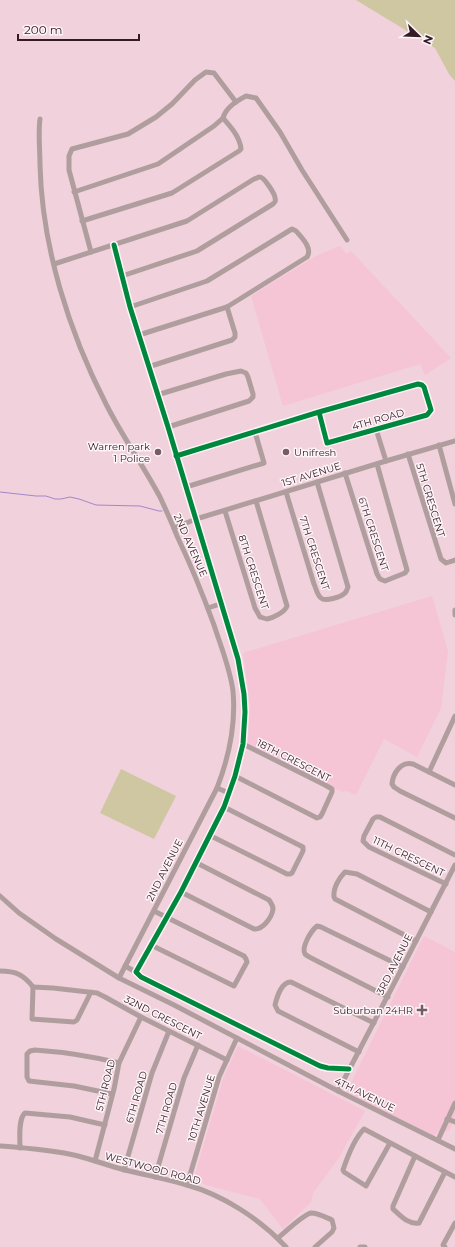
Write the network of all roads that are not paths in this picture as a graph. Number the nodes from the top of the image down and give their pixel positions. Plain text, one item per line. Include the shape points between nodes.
1 (236, 102) junction
2 (223, 118) junction
3 (40, 119) dead end
4 (74, 192) junction
5 (82, 221) junction
6 (347, 240) dead end
7 (114, 245) junction
8 (91, 252) junction
9 (54, 264) junction
10 (122, 276) junction
11 (130, 307) junction
12 (227, 307) junction
13 (139, 335) junction
14 (148, 367) junction
15 (158, 395) junction
16 (319, 412) junction
17 (168, 427) junction
18 (376, 429) junction
19 (255, 432) junction
20 (455, 441) edge
21 (439, 445) junction
22 (408, 454) junction
23 (176, 456) junction
24 (386, 460) junction
25 (377, 464) junction
26 (345, 473) junction
27 (317, 482) junction
28 (186, 487) junction
29 (286, 492) junction
30 (256, 501) junction
31 (455, 504) edge
32 (225, 511) junction
33 (196, 519) junction
34 (174, 528) junction
35 (455, 560) edge
36 (220, 604) junction
37 (208, 608) junction
38 (455, 610) edge
39 (455, 615) edge
40 (455, 716) edge
41 (243, 744) junction
42 (429, 772) junction
43 (235, 776) junction
44 (455, 785) edge
45 (217, 788) junction
46 (229, 793) junction
47 (224, 807) junction
48 (455, 818) edge
49 (209, 835) junction
50 (455, 855) edge
51 (195, 862) junction
52 (455, 865) edge
53 (446, 884) junction
54 (181, 892) junction
55 (0, 896) edge
56 (154, 911) junction
57 (431, 912) junction
58 (166, 917) junction
59 (416, 941) junction
60 (151, 945) junction
61 (125, 966) junction
62 (403, 967) junction
63 (0, 972) edge
64 (136, 972) junction
65 (119, 978) junction
66 (33, 987) junction
67 (91, 992) junction
68 (388, 997) junction
69 (141, 1017) junction
70 (374, 1023) junction
71 (169, 1031) junction
72 (237, 1038) junction
73 (198, 1045) junction
74 (359, 1052) junction
75 (227, 1060) junction
76 (119, 1063) junction
77 (349, 1069) junction
78 (338, 1091) junction
79 (112, 1094) junction
80 (455, 1103) edge
81 (447, 1119) junction
82 (455, 1122) edge
83 (105, 1125) junction
84 (438, 1140) junction
85 (390, 1143) junction
86 (0, 1146) edge
87 (20, 1148) junction
88 (455, 1149) edge
89 (415, 1156) junction
90 (95, 1161) junction
91 (124, 1170) junction
92 (445, 1172) junction
93 (155, 1177) junction
94 (455, 1177) edge
95 (187, 1185) junction
96 (455, 1223) edge
97 (278, 1238) junction
98 (286, 1247) edge
99 (315, 1247) edge
100 (360, 1247) edge
101 (365, 1247) edge
102 (444, 1247) edge

1 - 2 street
1 - 4 street via 214,72 206,72 156,117 128,134 72,149 69,170
1 - 6 street via 246,96 259,101
2 - 4 street via 158,164
2 - 5 street via 239,141 239,151 172,193
3 - 9 street, 2ND AVENUE via 40,186
4 - 5 street
5 - 8 street
7 - 8 street
7 - 10 street
7 - 10 street via 186,222 259,177 265,180 275,198 273,204 197,251
8 - 9 street
9 - 34 street, 2ND AVENUE via 74,332 93,377 158,493
10 - 11 street
11 - 12 street via 207,281 296,230 309,249 307,257
11 - 13 street
12 - 13 street
12 - 14 street via 235,333 232,340
13 - 14 street
14 - 15 street
15 - 17 street
15 - 17 street via 241,371 248,377 253,394 249,401
16 - 18 street, 4TH ROAD via 327,443
16 - 18 street, 4TH ROAD via 418,384 424,387 431,410 427,415
16 - 19 street
17 - 23 street
18 - 24 street
19 - 23 street
19 - 28 street via 264,463
20 - 21 street, 1ST AVENUE
21 - 22 street, 1ST AVENUE
21 - 31 street
22 - 24 street, 1ST AVENUE
22 - 35 street, 5TH CRESCENT via 441,560 446,563
23 - 28 street
24 - 25 street, 1ST AVENUE
25 - 26 street, 1ST AVENUE
25 - 26 street, 6TH CRESCENT via 407,570 385,581 378,576
26 - 27 street, 1ST AVENUE
27 - 29 street, 1ST AVENUE
27 - 29 street, 7TH CRESCENT via 348,587 342,595 327,600 320,598 314,584
28 - 33 street
29 - 30 street, 1ST AVENUE
30 - 32 street, 1ST AVENUE
30 - 32 street, 8TH CRESCENT via 287,606 286,611 267,619 260,617 254,608
32 - 33 street, 1ST AVENUE
33 - 34 street, 1ST AVENUE
33 - 36 street
34 - 37 street, 2ND AVENUE
36 - 37 street
36 - 41 street via 242,676 245,712
37 - 45 street, 2ND AVENUE via 226,660 233,691 232,733 227,759
38 - 39 street
40 - 42 street
41 - 43 street
41 - 43 street, 18TH CRESCENT via 325,785 332,789 332,792 322,814 317,818
42 - 44 street
42 - 48 street via 413,764 403,764 392,784 400,791
43 - 46 street
45 - 46 street
45 - 56 street, 2ND AVENUE
46 - 47 street
47 - 49 street
47 - 49 street via 303,847 292,873 287,874
49 - 51 street
50 - 53 street, 11TH CRESCENT via 380,817 373,819 364,836 363,841 369,847
51 - 54 street
51 - 54 street via 269,900 272,912 262,928 254,929
52 - 53 street, 3RD AVENUE
53 - 57 street, 3RD AVENUE
54 - 58 street
55 - 65 street, 4TH AVENUE via 56,939
56 - 58 street
56 - 61 street, 2ND AVENUE
57 - 59 street, 3RD AVENUE
57 - 59 street via 357,874 345,872 340,878 334,890 335,899
58 - 60 street
58 - 60 street via 244,956 247,962 234,986
59 - 62 street, 3RD AVENUE
60 - 64 street
61 - 64 street
61 - 65 street, 2ND AVENUE
62 - 68 street, 3RD AVENUE
62 - 68 street via 321,927 317,926 309,936 305,949 308,956
63 - 66 street via 22,976
64 - 77 street via 141,977 320,1066
65 - 72 street, 4TH AVENUE
66 - 67 street, 32ND CRESCENT
66 - 67 street via 32,1019 69,1023 77,1020
67 - 69 street, 32ND CRESCENT
68 - 70 street, 3RD AVENUE
69 - 71 street, 32ND CRESCENT
69 - 76 street, 5TH ROAD
70 - 74 street, 3RD AVENUE
70 - 74 street via 291,982 284,984 275,1005 278,1011
71 - 73 street, 32ND CRESCENT
71 - 91 street, 6TH ROAD via 152,1073
72 - 75 street, 10TH AVENUE
72 - 78 street, 4TH AVENUE
73 - 75 street, 32ND CRESCENT
73 - 93 street, 7TH ROAD via 184,1078
74 - 77 street, 3RD AVENUE
75 - 95 street, 10TH AVENUE via 219,1077
76 - 79 street, 5TH ROAD
76 - 79 street via 67,1053 35,1050 27,1054 26,1077 29,1082 74,1086
77 - 78 street, 3RD AVENUE
78 - 84 street, 4TH AVENUE
79 - 83 street, 5TH ROAD
80 - 81 street
81 - 82 street
81 - 84 street
83 - 87 street via 70,1117 25,1113 21,1121
83 - 90 street, 5TH ROAD
84 - 88 street, 4TH AVENUE
85 - 85 street via 364,1129 359,1134 343,1170 366,1186
85 - 89 street
86 - 87 street, WESTWOOD ROAD
87 - 90 street, WESTWOOD ROAD
89 - 92 street
89 - 92 street via 393,1206 393,1209 410,1222 418,1222
90 - 91 street, WESTWOOD ROAD
91 - 93 street, WESTWOOD ROAD
92 - 94 street
93 - 95 street, WESTWOOD ROAD
95 - 97 street, WESTWOOD ROAD via 233,1205
96 - 102 street
97 - 98 street, WESTWOOD ROAD
97 - 99 street via 304,1216 317,1214 332,1220 334,1228
100 - 101 street

